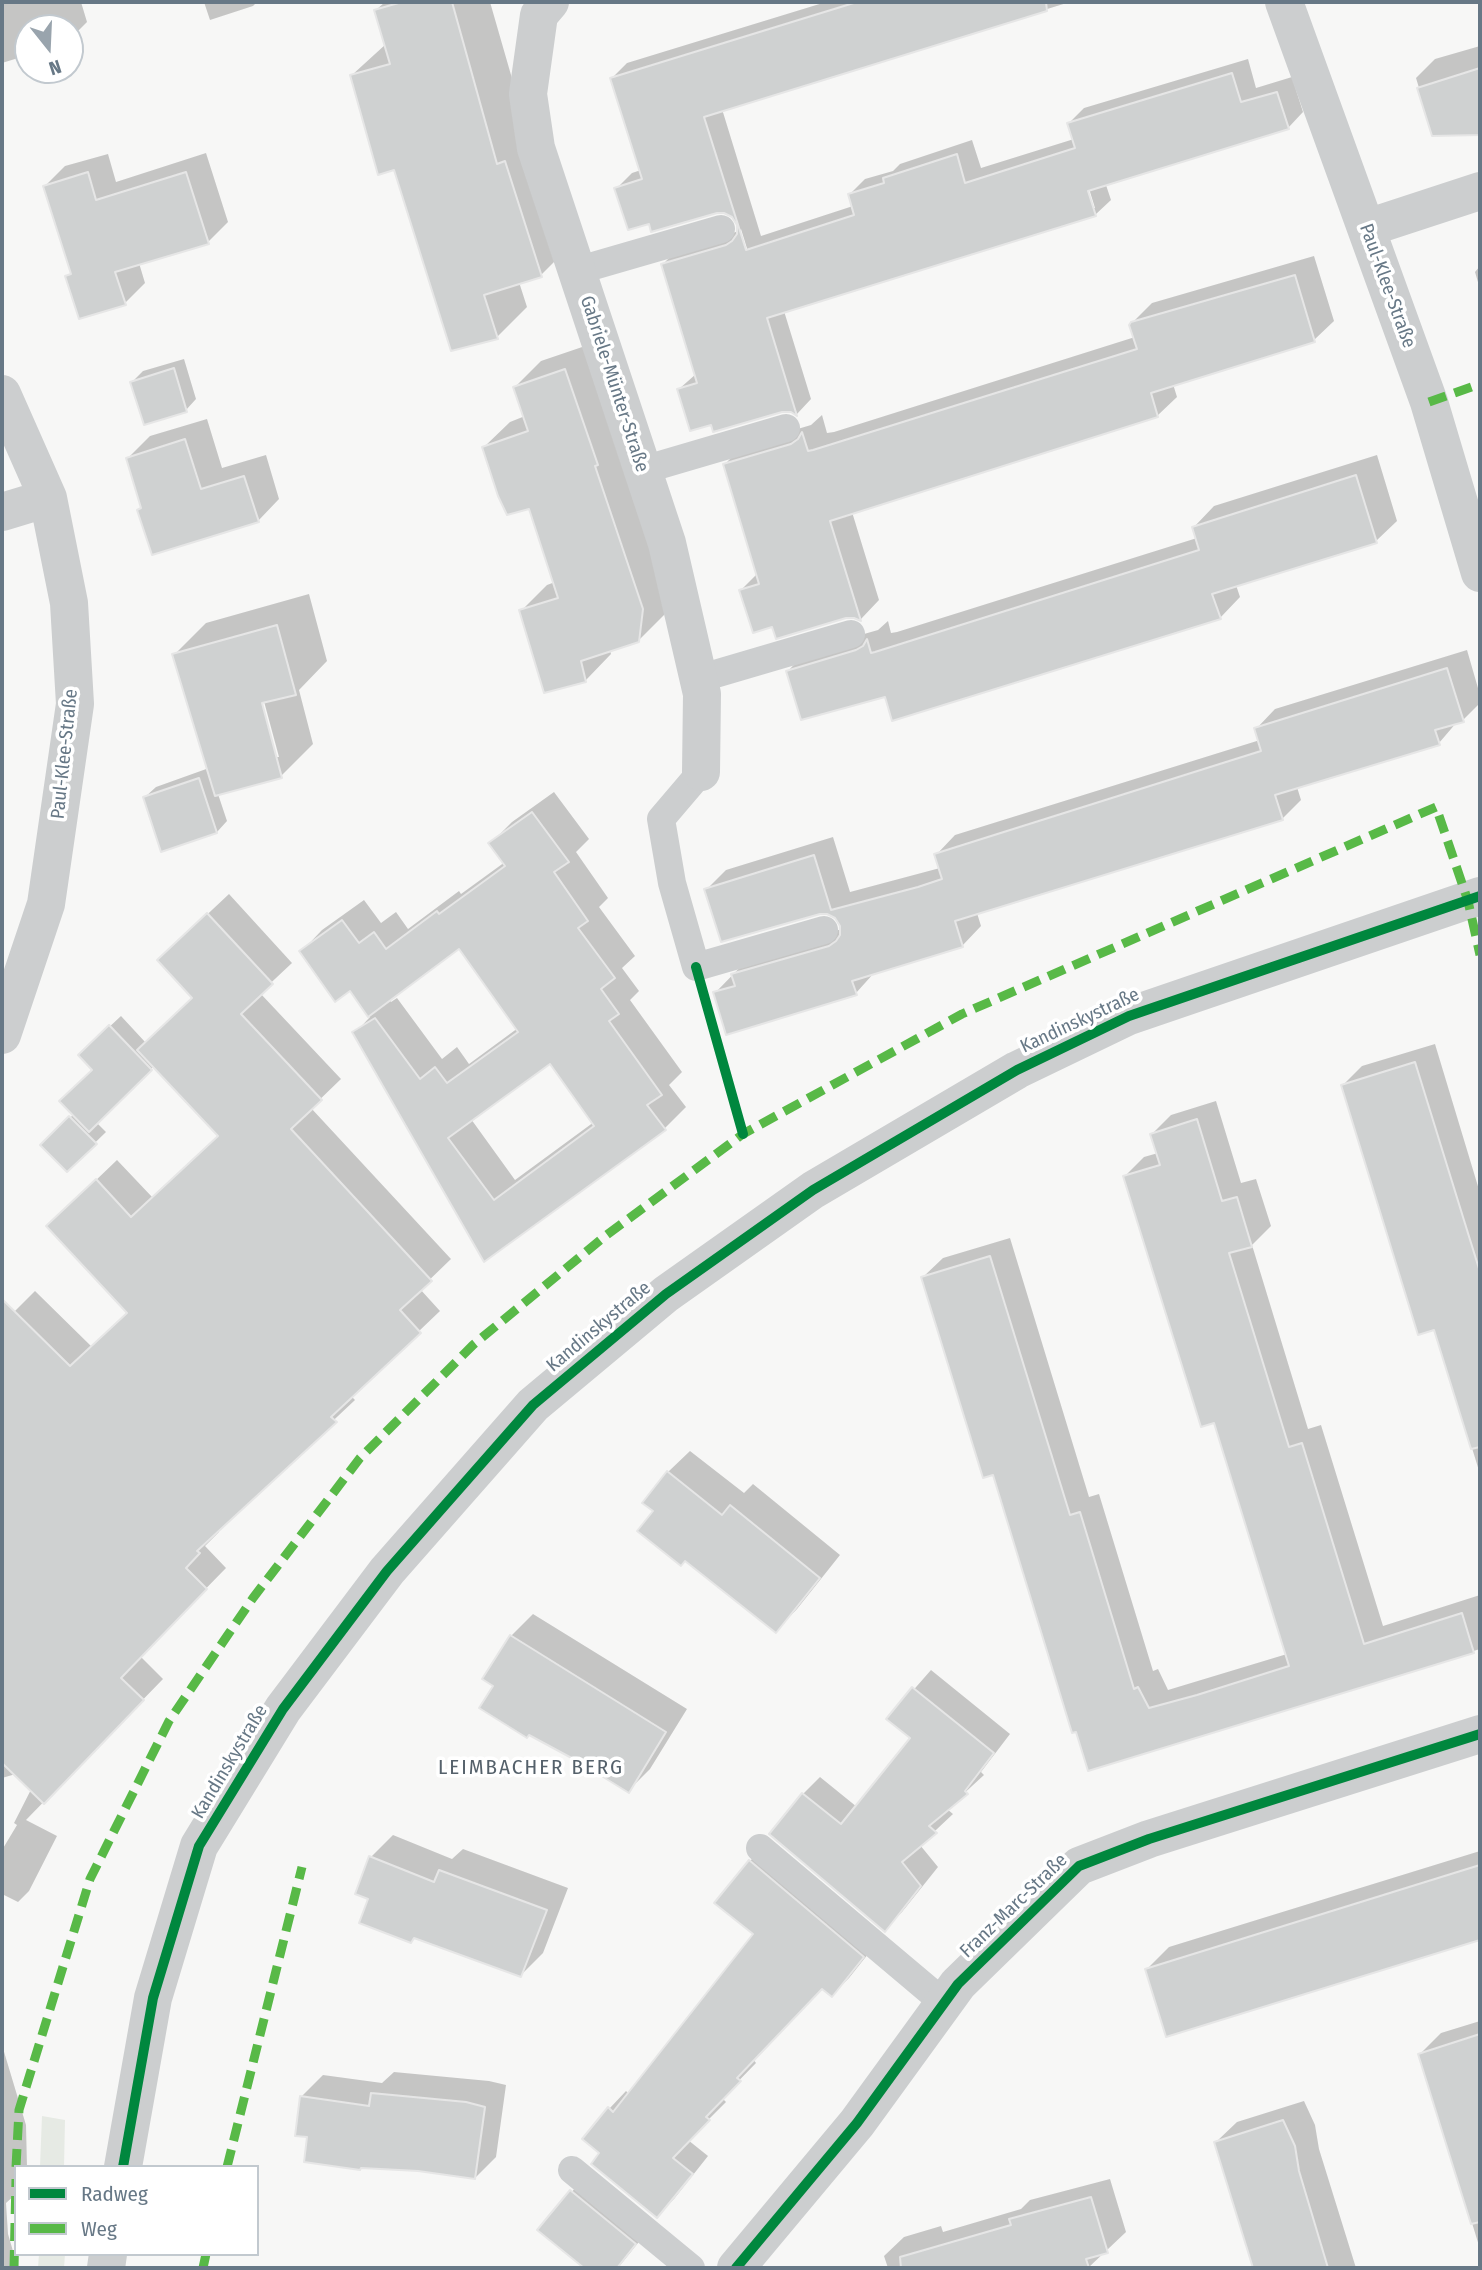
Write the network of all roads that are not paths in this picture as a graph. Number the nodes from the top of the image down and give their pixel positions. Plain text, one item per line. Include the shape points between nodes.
1 (550, 2) edge
2 (1284, 2) edge
3 (1480, 191) edge
4 (1367, 228) junction
5 (721, 229) dead end
6 (576, 271) junction
7 (2, 394) edge
8 (786, 428) dead end
9 (643, 470) junction
10 (48, 498) junction
11 (2, 512) edge
12 (1480, 573) edge
13 (851, 634) dead end
14 (698, 679) junction
15 (701, 772) joint
16 (1480, 896) edge
17 (824, 930) dead end
18 (2, 1035) edge
19 (1480, 1734) edge
20 (761, 1848) dead end
21 (944, 2003) junction
22 (123, 2165) edge
23 (572, 2170) dead end
24 (691, 2268) edge
25 (736, 2268) edge

1 - 6 street, Gabriele-Münter-Straße via 539,15 528,94 536,148
2 - 4 street, Paul-Klee-Straße
3 - 4 street
4 - 12 street, Paul-Klee-Straße via 1429,402
5 - 6 lane
6 - 9 street, Gabriele-Münter-Straße
7 - 10 street, Paul-Klee-Straße
8 - 9 lane
9 - 14 street, Gabriele-Münter-Straße via 667,543
10 - 11 street
10 - 18 street, Paul-Klee-Straße via 69,603 75,704 46,904
13 - 14 lane
14 - 15 street, Gabriele-Münter-Straße via 702,694
15 - 17 lane via 661,819 672,883 696,967
16 - 22 street, Kandinskystraße via 1129,1016 1017,1070 794,1204 666,1294 533,1405 371,1592 283,1709 199,1846 153,1998
19 - 21 street, Franz-Marc-Straße via 1161,1835 1079,1866
20 - 21 lane
21 - 25 street, Franz-Marc-Straße via 857,2123
23 - 24 lane

